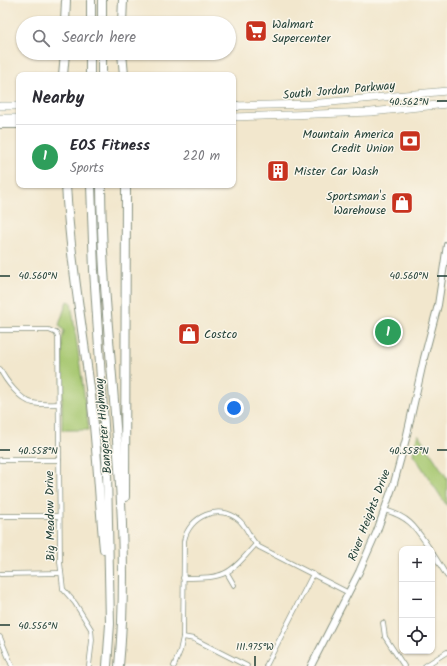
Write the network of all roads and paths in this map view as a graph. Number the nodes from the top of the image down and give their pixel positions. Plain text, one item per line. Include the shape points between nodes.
1 (66, 0) edge
2 (91, 0) edge
3 (102, 0) edge
4 (123, 0) edge
5 (65, 16) edge
6 (91, 16) edge
7 (102, 16) edge
8 (122, 16) edge
9 (65, 60) edge
10 (66, 60) edge
11 (90, 60) edge
12 (102, 60) edge
13 (121, 60) edge
14 (123, 60) edge
15 (63, 72) edge
16 (68, 72) edge
17 (90, 72) edge
18 (102, 72) edge
19 (120, 72) edge
20 (124, 72) edge
21 (447, 91) edge
22 (447, 104) edge
23 (236, 105) edge
24 (0, 106) edge
25 (16, 106) edge
26 (236, 117) edge
27 (0, 118) edge
28 (16, 118) edge
29 (0, 124) edge
30 (16, 124) edge
31 (66, 188) edge
32 (91, 188) edge
33 (101, 188) edge
34 (126, 188) edge
35 (447, 245) edge
36 (0, 330) edge
37 (0, 369) edge
38 (59, 404) junction
39 (0, 460) edge
40 (59, 460) junction
41 (385, 510) junction
42 (0, 516) edge
43 (59, 516) junction
44 (256, 544) junction
45 (428, 546) edge
46 (435, 557) edge
47 (61, 573) junction
48 (227, 573) junction
49 (0, 574) edge
50 (313, 574) junction
51 (447, 576) edge
52 (183, 578) junction
53 (123, 580) junction
54 (234, 585) dead end
55 (349, 592) junction
56 (110, 606) junction
57 (383, 623) dead end
58 (0, 637) edge
59 (183, 637) junction
60 (447, 652) edge
61 (12, 666) edge
62 (90, 666) edge
63 (107, 666) edge
64 (119, 666) edge
65 (174, 666) edge
66 (248, 666) edge
67 (266, 666) edge
68 (311, 666) edge
69 (404, 666) edge
70 (425, 666) edge

1 - 5 highway
2 - 6 highway
3 - 7 highway
4 - 8 highway
9 - 15 highway
10 - 16 highway
11 - 17 highway
12 - 18 highway
13 - 19 highway
14 - 20 highway
21 - 23 main road, South Jordan Parkway via 310,104
22 - 26 main road, South Jordan Parkway via 366,112
24 - 25 main road
27 - 28 main road
29 - 30 highway
31 - 56 highway via 72,262 96,439 102,536
32 - 56 highway, Bangerter Highway via 94,285 107,472
33 - 53 highway, Bangerter Highway via 106,316 120,486
34 - 53 highway via 126,479
35 - 41 street, River Heights Drive via 435,318 420,372 406,439
36 - 38 street, Big Meadow Drive via 56,332 59,340
37 - 38 street via 25,400 36,404
38 - 40 street, Big Meadow Drive
39 - 40 street
40 - 43 street, Big Meadow Drive
41 - 45 street via 399,514 410,522
41 - 55 street, River Heights Drive
42 - 43 street
43 - 47 street, Big Meadow Drive
44 - 48 street
44 - 50 street
44 - 52 street via 244,525 232,516 218,512 203,515 192,523 185,534
46 - 51 street
47 - 49 street
47 - 62 street, Big Meadow Drive via 64,590 91,630
48 - 52 street via 213,578
48 - 54 street
50 - 55 street
50 - 67 street
52 - 59 street
53 - 64 highway, Bangerter Highway
55 - 68 street, River Heights Drive
56 - 63 highway, Bangerter Highway
57 - 69 street via 385,636
58 - 61 street
59 - 65 street
59 - 66 street via 194,638
60 - 70 street

